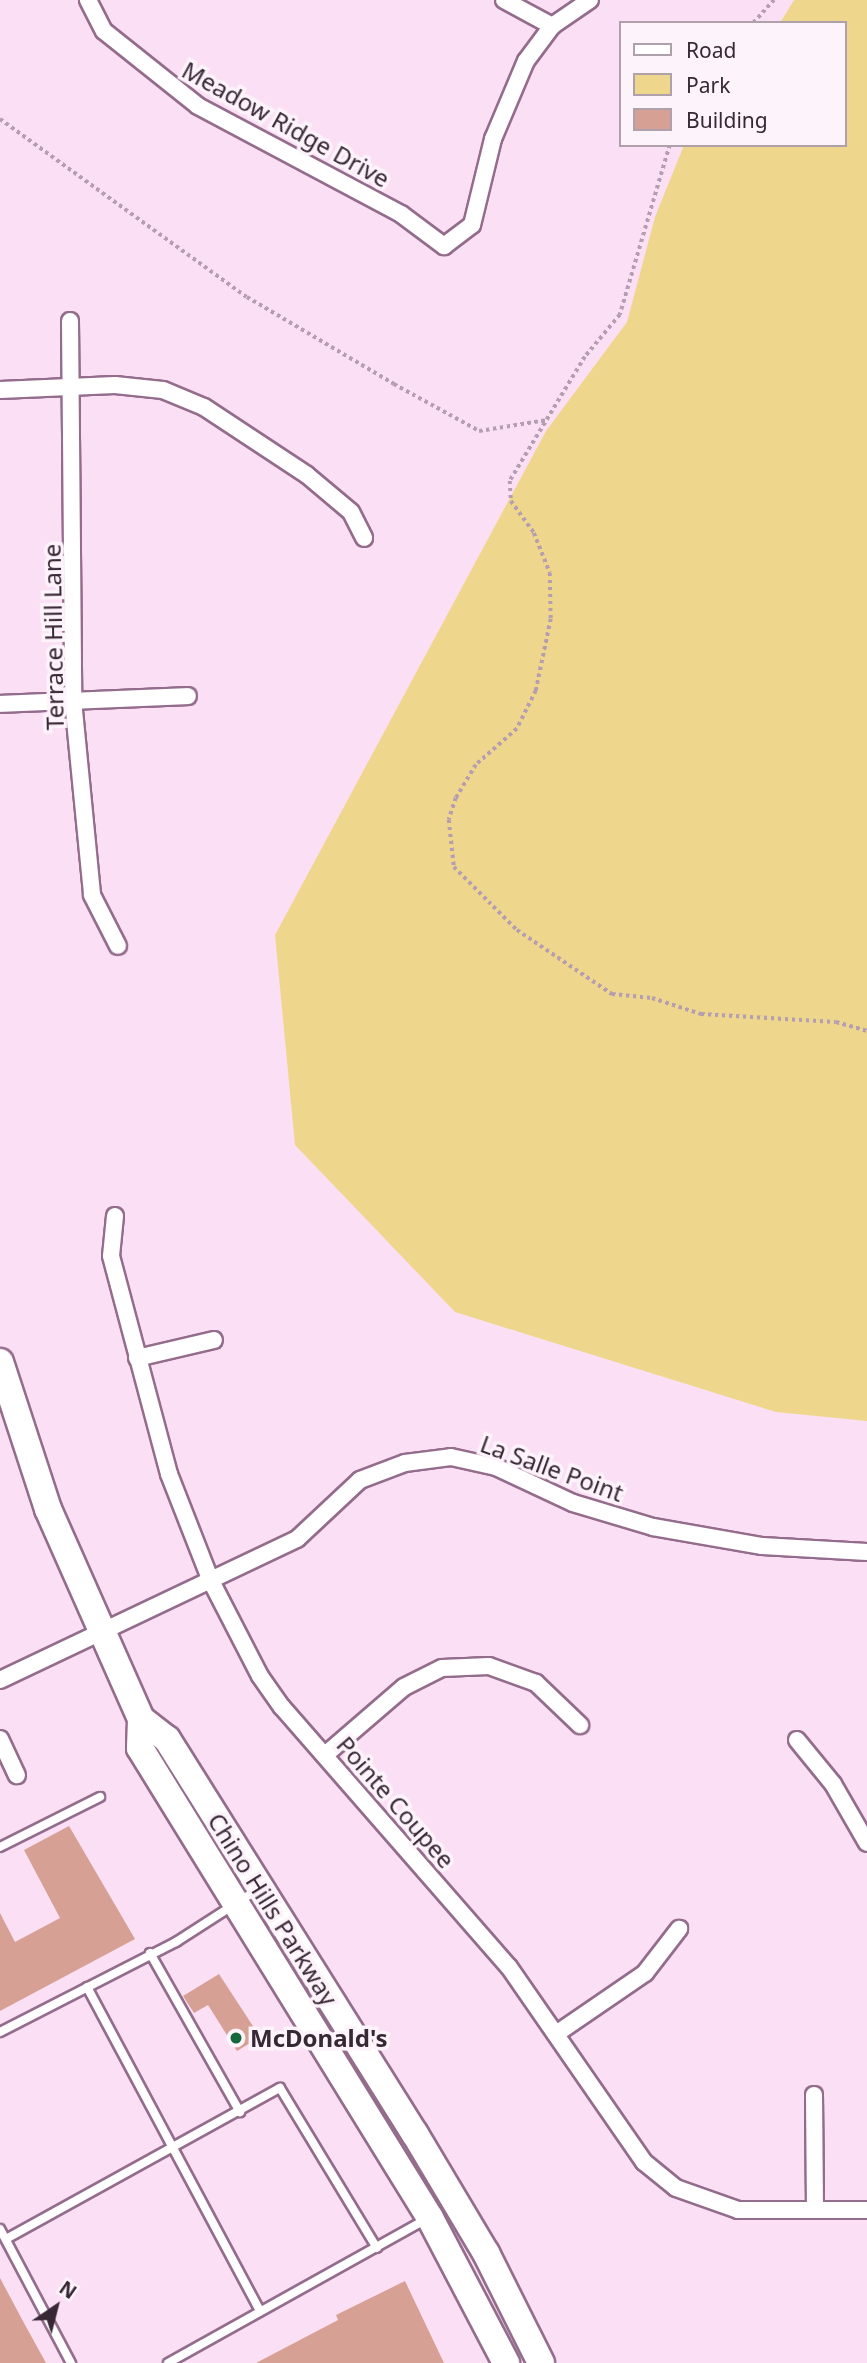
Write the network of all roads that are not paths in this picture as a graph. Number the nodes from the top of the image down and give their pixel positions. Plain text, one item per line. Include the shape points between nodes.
1 (88, 0) edge
2 (504, 0) edge
3 (590, 0) edge
4 (552, 26) junction
5 (70, 321) dead end
6 (74, 386) junction
7 (0, 390) edge
8 (364, 538) dead end
9 (188, 696) dead end
10 (73, 701) junction
11 (0, 704) edge
12 (118, 946) dead end
13 (115, 1216) dead end
14 (214, 1340) dead end
15 (137, 1358) junction
16 (0, 1362) edge
17 (867, 1552) edge
18 (211, 1581) junction
19 (100, 1633) junction
20 (0, 1679) edge
21 (141, 1719) junction
22 (580, 1725) dead end
23 (0, 1739) edge
24 (797, 1740) dead end
25 (325, 1755) junction
26 (17, 1775) dead end
27 (100, 1797) dead end
28 (867, 1843) edge
29 (0, 1847) edge
30 (260, 1888) junction
31 (235, 1908) junction
32 (678, 1929) dead end
33 (150, 1953) junction
34 (87, 1987) junction
35 (0, 2032) edge
36 (556, 2034) junction
37 (814, 2095) dead end
38 (240, 2112) junction
39 (174, 2148) junction
40 (815, 2208) junction
41 (867, 2210) edge
42 (430, 2218) junction
43 (0, 2229) edge
44 (6, 2239) junction
45 (377, 2248) junction
46 (260, 2311) junction
47 (71, 2363) edge
48 (168, 2363) edge
49 (506, 2363) edge
50 (541, 2363) edge

1 - 4 street, Meadow Ridge Drive via 104,31 198,106 401,214 444,246 472,225 493,139 526,61
2 - 4 street
3 - 4 street
5 - 6 street, Terrace Hill Lane
6 - 7 street
6 - 8 street via 163,390 204,407 307,475 351,512
6 - 10 street, Terrace Hill Lane
9 - 10 street
10 - 11 street
10 - 12 street, Terrace Hill Lane via 93,895
13 - 15 street, Pointe Coupee via 111,1256
14 - 15 street
15 - 18 street, Pointe Coupee via 169,1474
16 - 19 main road, Chino Hills Parkway via 48,1509
17 - 18 street, La Salle Point via 762,1546 653,1527 573,1503 496,1467 451,1457 405,1462 359,1480 297,1539
18 - 19 street, La Salle Point
18 - 25 street, Pointe Coupee via 260,1676
19 - 20 street, La Salle Point
19 - 21 main road, Chino Hills Parkway
21 - 30 main road, Chino Hills Parkway via 167,1739
21 - 31 main road, Chino Hills Parkway via 140,1748
22 - 25 street via 536,1683 489,1666 442,1668 404,1687
23 - 26 street
24 - 28 street via 833,1784
25 - 36 street, Pointe Coupee via 509,1967
27 - 29 lane
30 - 31 lane
30 - 50 main road, Chino Hills Parkway via 486,2253
31 - 33 lane
31 - 42 main road, Chino Hills Parkway
32 - 36 street via 645,1973
33 - 34 lane
33 - 38 lane
34 - 35 lane
34 - 39 lane
36 - 40 street, Pointe Coupee via 644,2162 676,2188 738,2210
37 - 40 street
38 - 39 lane
38 - 45 lane via 281,2088
39 - 44 lane
39 - 46 lane
40 - 41 street, Pointe Coupee
42 - 45 lane
42 - 49 main road, Chino Hills Parkway
43 - 44 lane
44 - 47 lane
45 - 46 lane
46 - 48 lane

